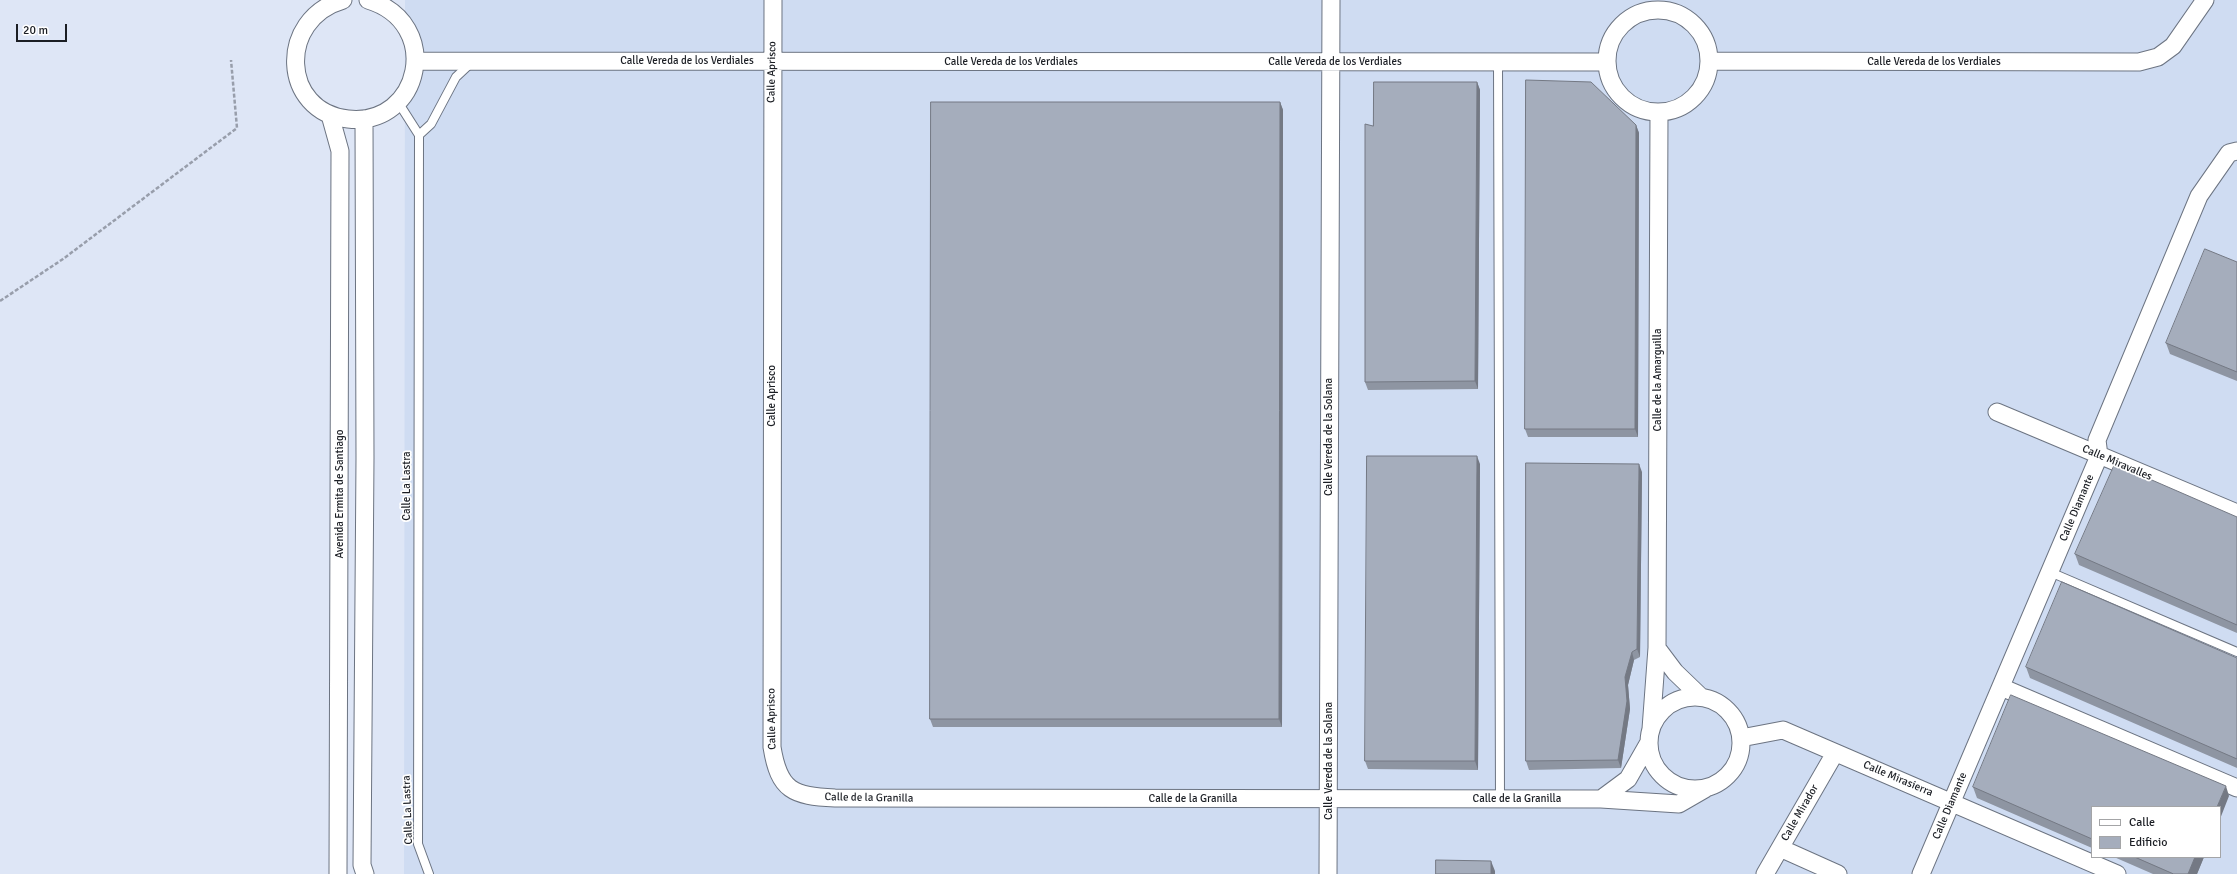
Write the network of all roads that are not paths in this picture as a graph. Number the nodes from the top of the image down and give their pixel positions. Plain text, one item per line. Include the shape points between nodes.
1 (343, 0) edge
2 (368, 0) edge
3 (773, 0) edge
4 (1331, 0) edge
5 (2205, 0) edge
6 (1659, 5) edge
7 (319, 6) edge
8 (416, 61) junction
9 (474, 61) junction
10 (772, 61) junction
11 (1709, 61) junction
12 (1330, 62) junction
13 (1498, 62) junction
14 (1606, 62) junction
15 (398, 102) junction
16 (1659, 112) junction
17 (330, 115) junction
18 (364, 119) junction
19 (419, 135) junction
20 (2237, 151) edge
21 (1997, 412) dead end
22 (2100, 456) junction
23 (2237, 513) edge
24 (2050, 572) junction
25 (1657, 648) junction
26 (2237, 652) edge
27 (2001, 687) junction
28 (1701, 697) junction
29 (1650, 736) junction
30 (1741, 738) junction
31 (1835, 753) junction
32 (787, 788) joint
33 (2237, 788) edge
34 (1705, 789) junction
35 (1329, 798) junction
36 (1500, 798) junction
37 (1602, 799) junction
38 (1952, 802) junction
39 (1780, 848) junction
40 (338, 874) edge
41 (365, 874) edge
42 (429, 874) edge
43 (1328, 874) edge
44 (1765, 874) edge
45 (1838, 874) edge
46 (1921, 874) edge
47 (2117, 874) edge

1 - 7 street
2 - 8 street via 381,4 396,14 407,27 414,44
3 - 10 street, Calle Aprisco
4 - 12 street, Calle Vereda de la Solana
5 - 11 street, Calle Vereda de los Verdiales via 2172,46 2158,57 2139,62
6 - 11 street via 1695,25 1705,42
6 - 14 street via 1639,13 1622,25 1610,42
7 - 17 street via 301,34 296,47 295,67 301,87 313,103
8 - 9 street, Calle Vereda de los Verdiales
8 - 15 street via 407,90
9 - 10 street, Calle Vereda de los Verdiales
9 - 19 lane via 456,76 431,124
10 - 12 street, Calle Vereda de los Verdiales
10 - 32 street, Calle Aprisco via 772,748 775,769
11 - 16 street via 1705,80 1694,97 1679,108
12 - 13 street, Calle Vereda de los Verdiales
12 - 35 street, Calle Vereda de la Solana
13 - 14 street, Calle Vereda de los Verdiales
13 - 36 lane
14 - 16 street via 1611,82 1622,98 1640,109
15 - 18 street via 382,113
15 - 19 lane
16 - 25 street, Calle de la Amarguilla
17 - 18 street
17 - 40 street, Avenida Ermita de Santiago via 340,151
18 - 41 street via 362,865
19 - 42 lane, Calle La Lastra via 418,844
20 - 22 street, Calle Diamante via 2229,153 2200,196 2097,440
21 - 22 street, Calle Miravalles
22 - 23 street, Calle Miravalles
22 - 24 street, Calle Diamante
24 - 26 lane
24 - 27 street, Calle Diamante
25 - 28 street via 1675,672
25 - 29 street, Calle de la Amarguilla
27 - 33 street
27 - 38 street, Calle Diamante
28 - 29 street via 1685,698 1670,704 1658,714
28 - 30 street via 1716,701 1728,710 1737,723
29 - 34 street via 1652,760 1660,774 1673,784 1689,790
29 - 37 street via 1628,779
30 - 31 street, Calle Mirasierra via 1783,730
30 - 34 street via 1741,751 1729,776
31 - 38 street, Calle Mirasierra
31 - 39 street, Calle Mirador
32 - 35 street, Calle de la Granilla via 810,797 834,798
34 - 37 street, Calle de la Granilla via 1678,804
35 - 36 street, Calle de la Granilla
35 - 43 street, Calle Vereda de la Solana
36 - 37 street, Calle de la Granilla
38 - 46 street, Calle Diamante
38 - 47 street, Calle Mirasierra
39 - 44 street, Calle Mirador
39 - 45 street

